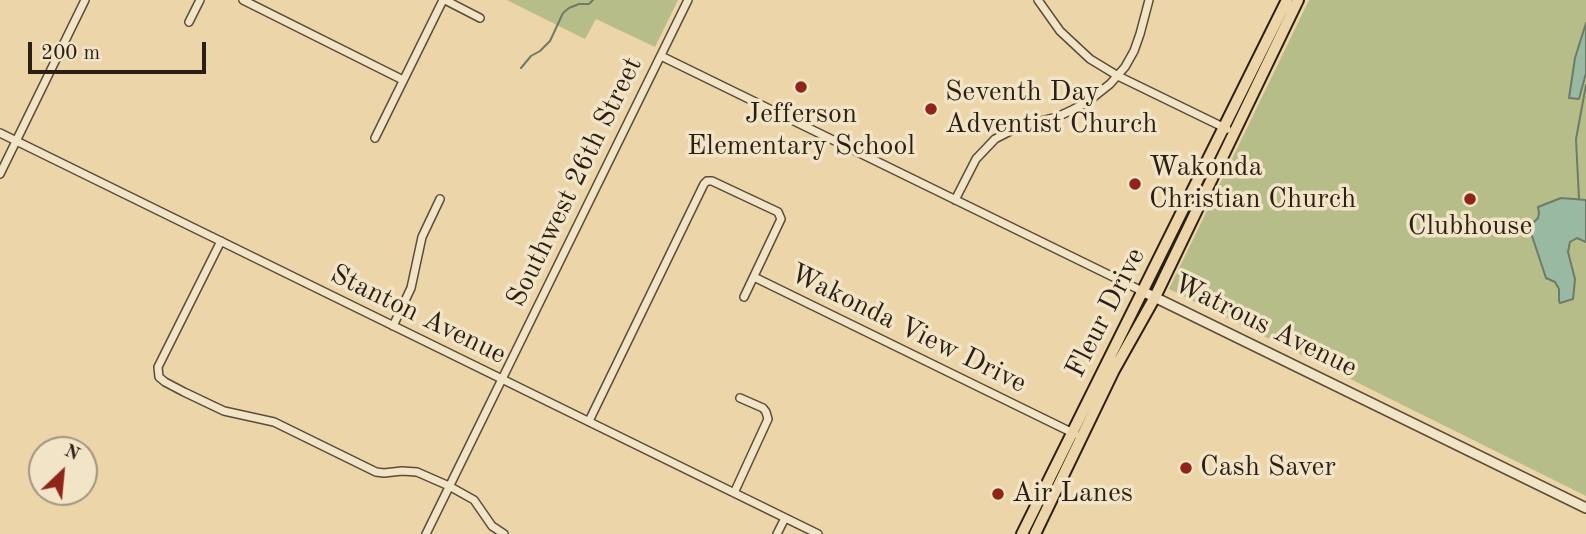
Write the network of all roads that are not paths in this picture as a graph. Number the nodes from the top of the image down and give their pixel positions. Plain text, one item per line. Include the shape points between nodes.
1 (85, 0) edge
2 (200, 0) edge
3 (243, 0) edge
4 (444, 0) edge
5 (688, 0) edge
6 (1038, 0) edge
7 (1149, 0) edge
8 (1287, 0) edge
9 (1298, 0) edge
10 (480, 18) dead end
11 (189, 22) dead end
12 (661, 56) junction
13 (1118, 76) junction
14 (403, 80) junction
15 (1229, 130) junction
16 (0, 132) edge
17 (375, 138) dead end
18 (16, 141) junction
19 (0, 174) edge
20 (440, 199) dead end
21 (955, 200) junction
22 (221, 241) junction
23 (754, 277) junction
24 (1142, 291) junction
25 (744, 297) dead end
26 (1155, 298) junction
27 (393, 326) junction
28 (502, 379) junction
29 (740, 398) dead end
30 (589, 421) junction
31 (1077, 435) junction
32 (449, 486) junction
33 (734, 493) junction
34 (1586, 508) edge
35 (785, 518) junction
36 (426, 534) edge
37 (504, 534) edge
38 (777, 534) edge
39 (818, 534) edge
40 (1022, 534) edge
41 (1035, 534) edge

1 - 18 street
2 - 11 street
3 - 14 street
4 - 10 street
4 - 14 street
5 - 12 street, Southwest 26th Street
6 - 13 street via 1074,45
7 - 13 street via 1134,51
8 - 15 main road, Fleur Drive
9 - 15 main road, Fleur Drive
12 - 21 street, Watrous Avenue
12 - 28 street, Southwest 26th Street
13 - 15 street
13 - 21 street via 1072,110 995,139 976,159
14 - 17 street
15 - 24 main road, Fleur Drive
15 - 26 main road, Fleur Drive
16 - 18 street, Stanton Avenue
18 - 19 street
18 - 22 street, Stanton Avenue
20 - 27 street via 422,237 411,288
21 - 24 street, Watrous Avenue
22 - 27 street, Stanton Avenue
22 - 32 street via 158,367 159,377 224,411 274,422 369,469 417,472
23 - 25 street
23 - 30 street via 779,226 778,212 707,181
23 - 31 street, Wakonda View Drive
24 - 26 street, Watrous Avenue
24 - 31 main road, Fleur Drive
26 - 31 main road, Fleur Drive
26 - 34 street, Watrous Avenue
27 - 28 street, Stanton Avenue
28 - 30 street, Stanton Avenue
28 - 32 street, Southwest 26th Street
29 - 33 street via 763,408 768,419
30 - 33 street, Stanton Avenue
31 - 40 main road, Fleur Drive
31 - 41 main road, Fleur Drive
32 - 36 street, Southwest 26th Street
32 - 37 street via 474,500 492,526
33 - 35 street, Stanton Avenue
35 - 38 street
35 - 39 street, Stanton Avenue

